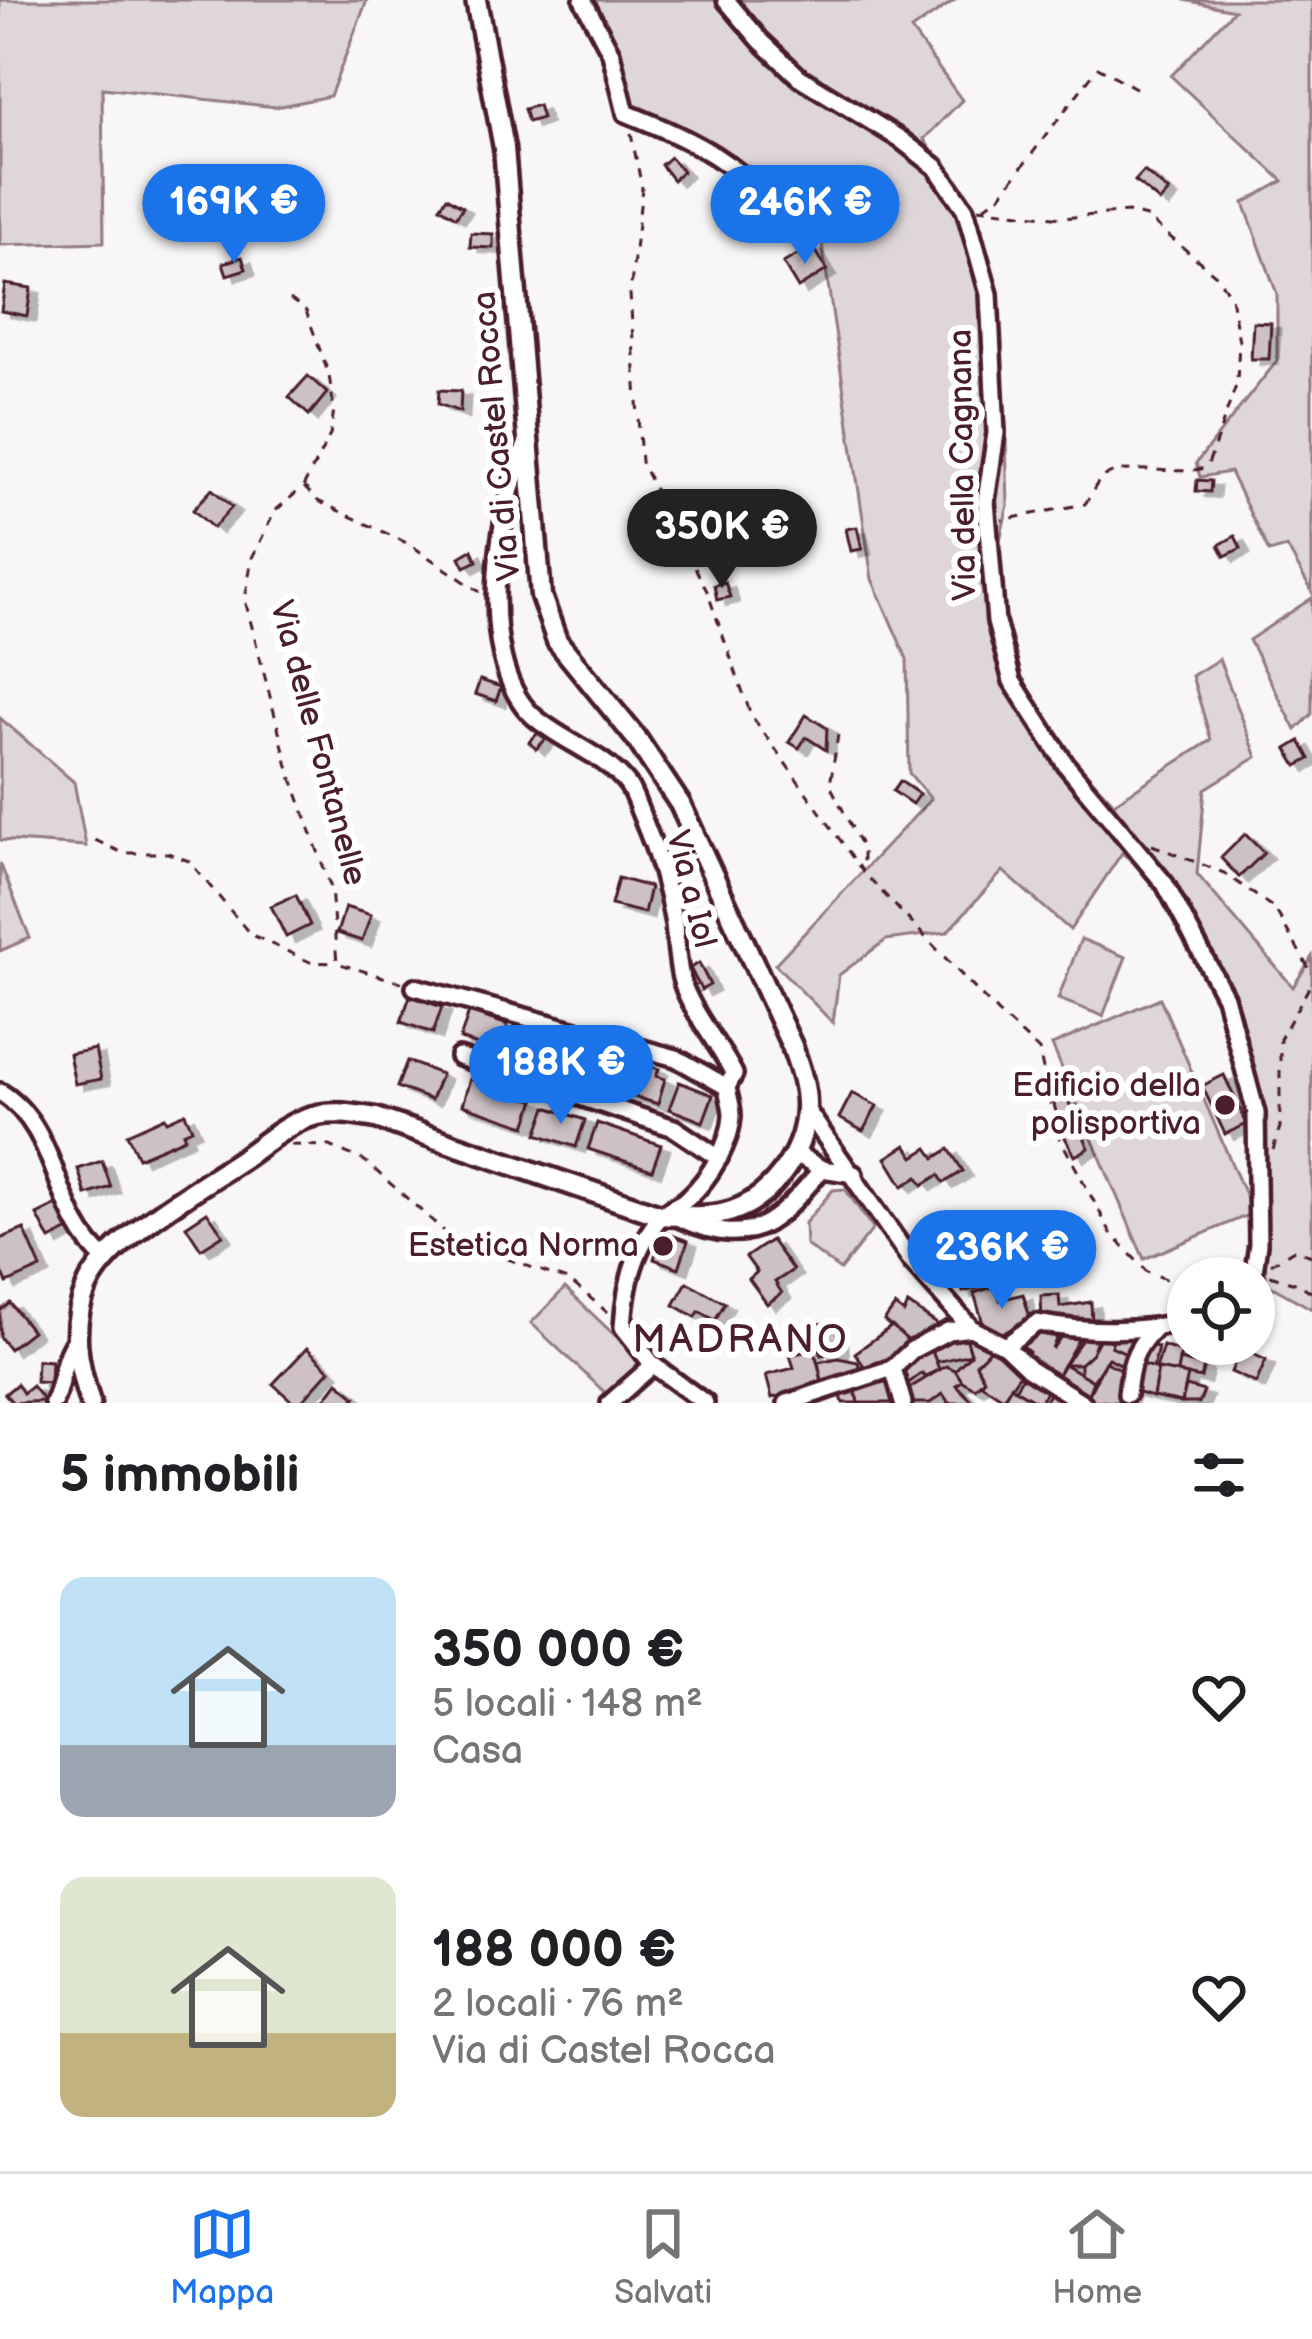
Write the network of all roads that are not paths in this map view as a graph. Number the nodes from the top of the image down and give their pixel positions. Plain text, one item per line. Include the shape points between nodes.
1 (476, 0) edge
2 (583, 0) edge
3 (726, 0) edge
4 (788, 221) dead end
5 (528, 440) junction
6 (415, 987) road end
7 (459, 1057) dead end
8 (727, 1087) junction
9 (0, 1092) edge
10 (806, 1109) junction
11 (795, 1153) junction
12 (718, 1158) junction
13 (823, 1169) junction
14 (854, 1174) junction
15 (666, 1215) junction
16 (1256, 1257) edge
17 (105, 1259) junction
18 (1167, 1326) edge
19 (970, 1328) junction
20 (1154, 1330) junction
21 (75, 1341) junction
22 (1005, 1346) junction
23 (652, 1365) junction
24 (893, 1368) junction
25 (1127, 1394) dead end
26 (1079, 1402) edge
27 (53, 1403) edge
28 (89, 1403) edge
29 (610, 1403) edge
30 (704, 1403) edge
31 (787, 1403) edge
32 (904, 1403) edge

1 - 5 main road, Via di Castel Rocca via 504,148
2 - 4 street via 610,53 626,113 688,138 757,184
3 - 16 street, Via della Cagnana via 799,77 900,139 974,208 993,357 996,433 986,501 996,622 1012,681 1066,765 1165,884 1225,997 1256,1113
5 - 8 street, Via a Iol via 506,498 496,603 505,665 528,711 628,785 656,848 682,982 734,1074
5 - 10 main road, Via di Castel Rocca via 541,596 557,641 680,804 792,1046
6 - 8 street via 676,1058
7 - 12 street via 674,1128
8 - 12 street, Via a Iol via 732,1115
9 - 17 street via 45,1143 88,1245
10 - 11 main road, Via di Castel Rocca
10 - 14 street
11 - 13 street
11 - 15 main road, Via di Castel Rocca via 773,1184 740,1208
12 - 15 street, Via a Iol
13 - 14 street
13 - 15 street, Via di Castel Rocca via 760,1229 707,1231
14 - 19 street via 912,1262
15 - 17 main road, Via di Castel Rocca via 340,1112 303,1119
15 - 23 street via 631,1271 623,1327
17 - 21 main road, Via di Castel Rocca via 88,1283
18 - 20 street
19 - 22 street
19 - 24 street via 948,1331
20 - 22 street via 1036,1323
20 - 25 street via 1138,1345
21 - 27 street
21 - 28 main road, Via di Castel Rocca
22 - 26 street
23 - 29 street
23 - 30 street
24 - 31 street
24 - 32 street

